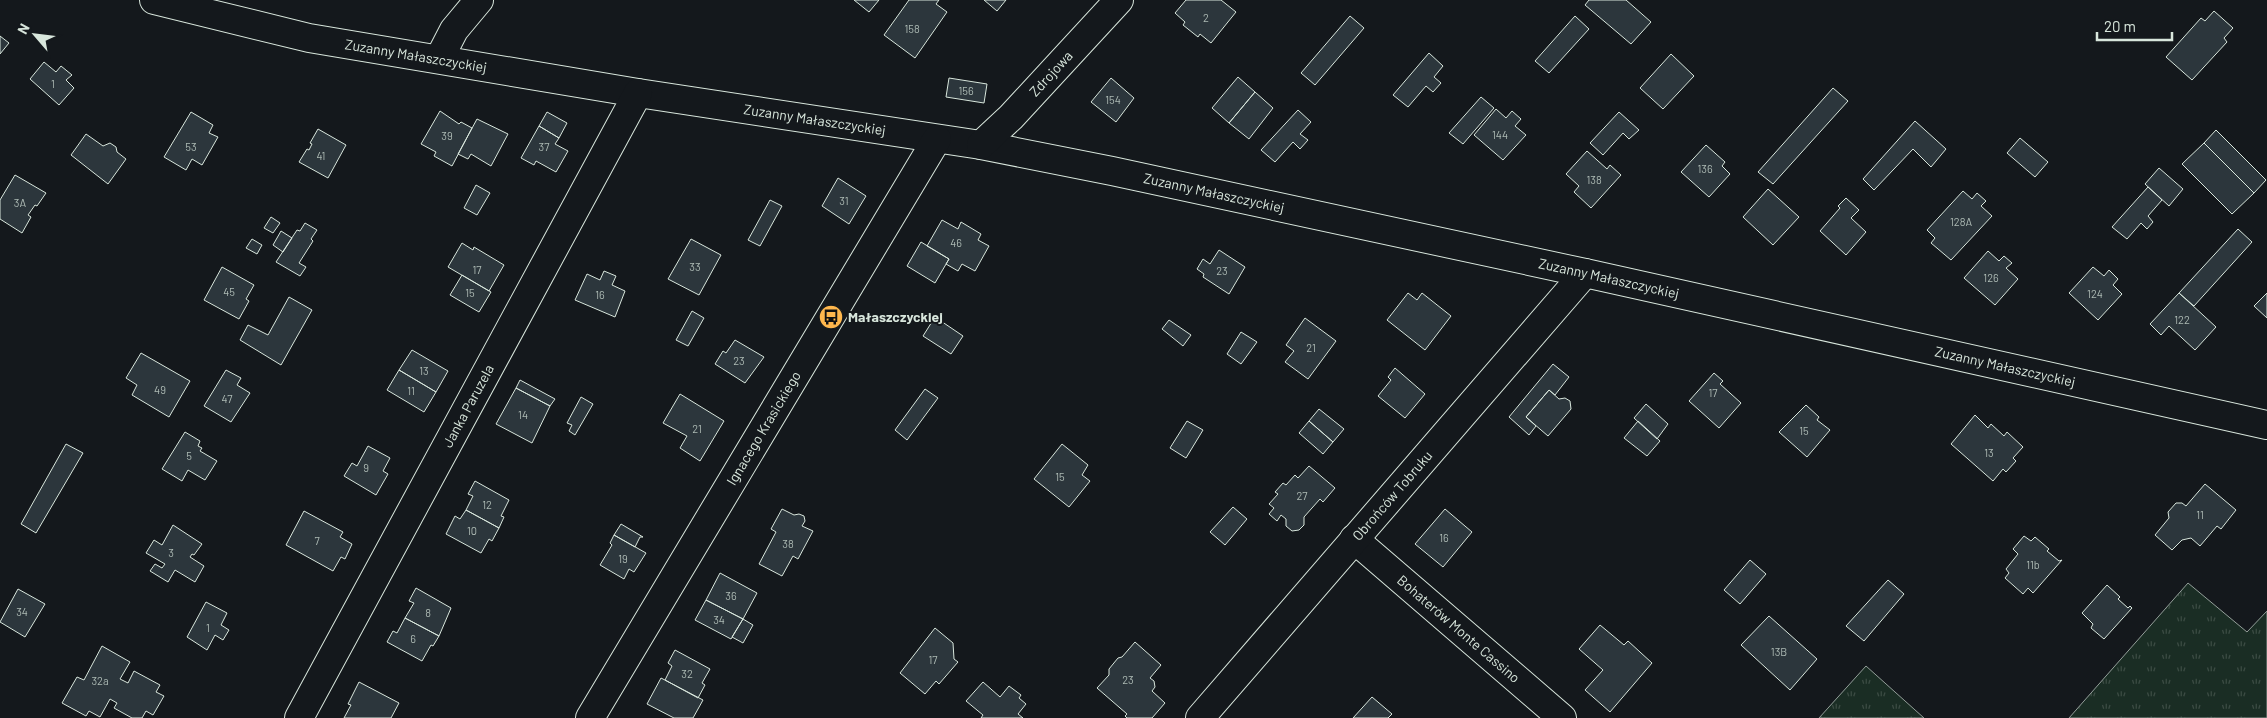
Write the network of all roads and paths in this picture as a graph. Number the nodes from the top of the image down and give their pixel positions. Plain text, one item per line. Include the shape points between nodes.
1 (154, 0) edge
2 (479, 0) edge
3 (1119, 0) edge
4 (439, 59) junction
5 (638, 93) junction
6 (937, 139) junction
7 (981, 145) junction
8 (1585, 273) junction
9 (2267, 425) edge
10 (1354, 539) junction
11 (298, 718) edge
12 (590, 718) edge
13 (1200, 718) edge
14 (1562, 718) edge

1 - 4 street, Zuzanny Małaszczyckiej via 309,38
2 - 4 street via 454,30
3 - 7 street, Zdrojowa
4 - 5 street, Zuzanny Małaszczyckiej
5 - 6 street, Zuzanny Małaszczyckiej
5 - 11 street, Janka Paruzela
6 - 7 street, Zuzanny Małaszczyckiej
6 - 12 street, Ignacego Krasickiego
7 - 8 street, Zuzanny Małaszczyckiej
8 - 9 street, Zuzanny Małaszczyckiej
8 - 10 street, Obrońców Tobruku
10 - 13 street, Obrońców Tobruku
10 - 14 street, Bohaterów Monte Cassino

